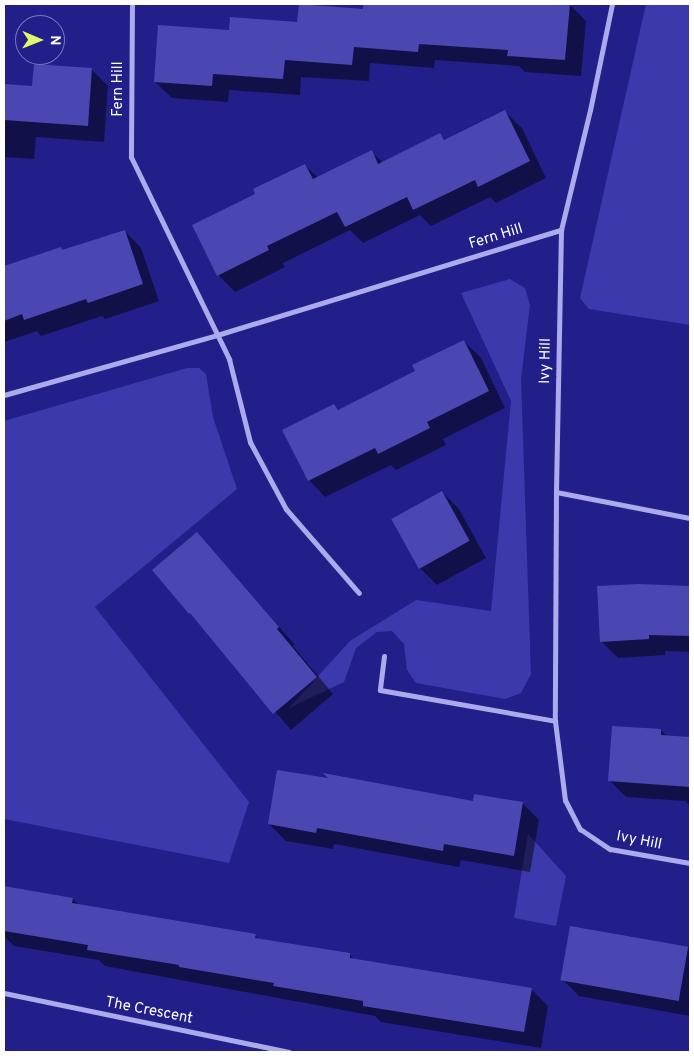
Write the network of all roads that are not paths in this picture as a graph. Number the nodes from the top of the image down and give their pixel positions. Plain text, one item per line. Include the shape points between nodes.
1 (132, 4) edge
2 (612, 4) edge
3 (561, 230) junction
4 (217, 335) junction
5 (4, 395) edge
6 (556, 492) junction
7 (690, 518) edge
8 (359, 594) dead end
9 (384, 656) dead end
10 (555, 721) junction
11 (690, 863) edge
12 (4, 994) edge
13 (289, 1052) edge

1 - 4 street, Fern Hill via 131,157
2 - 3 street
3 - 4 street, Fern Hill
3 - 6 street, Ivy Hill
4 - 5 street, Fern Hill
4 - 8 street, Fern Hill via 229,359 250,442 286,509
6 - 7 street
6 - 10 street, Ivy Hill
9 - 10 street via 380,690
10 - 11 street, Ivy Hill via 565,800 580,830 610,849
12 - 13 street, The Crescent

